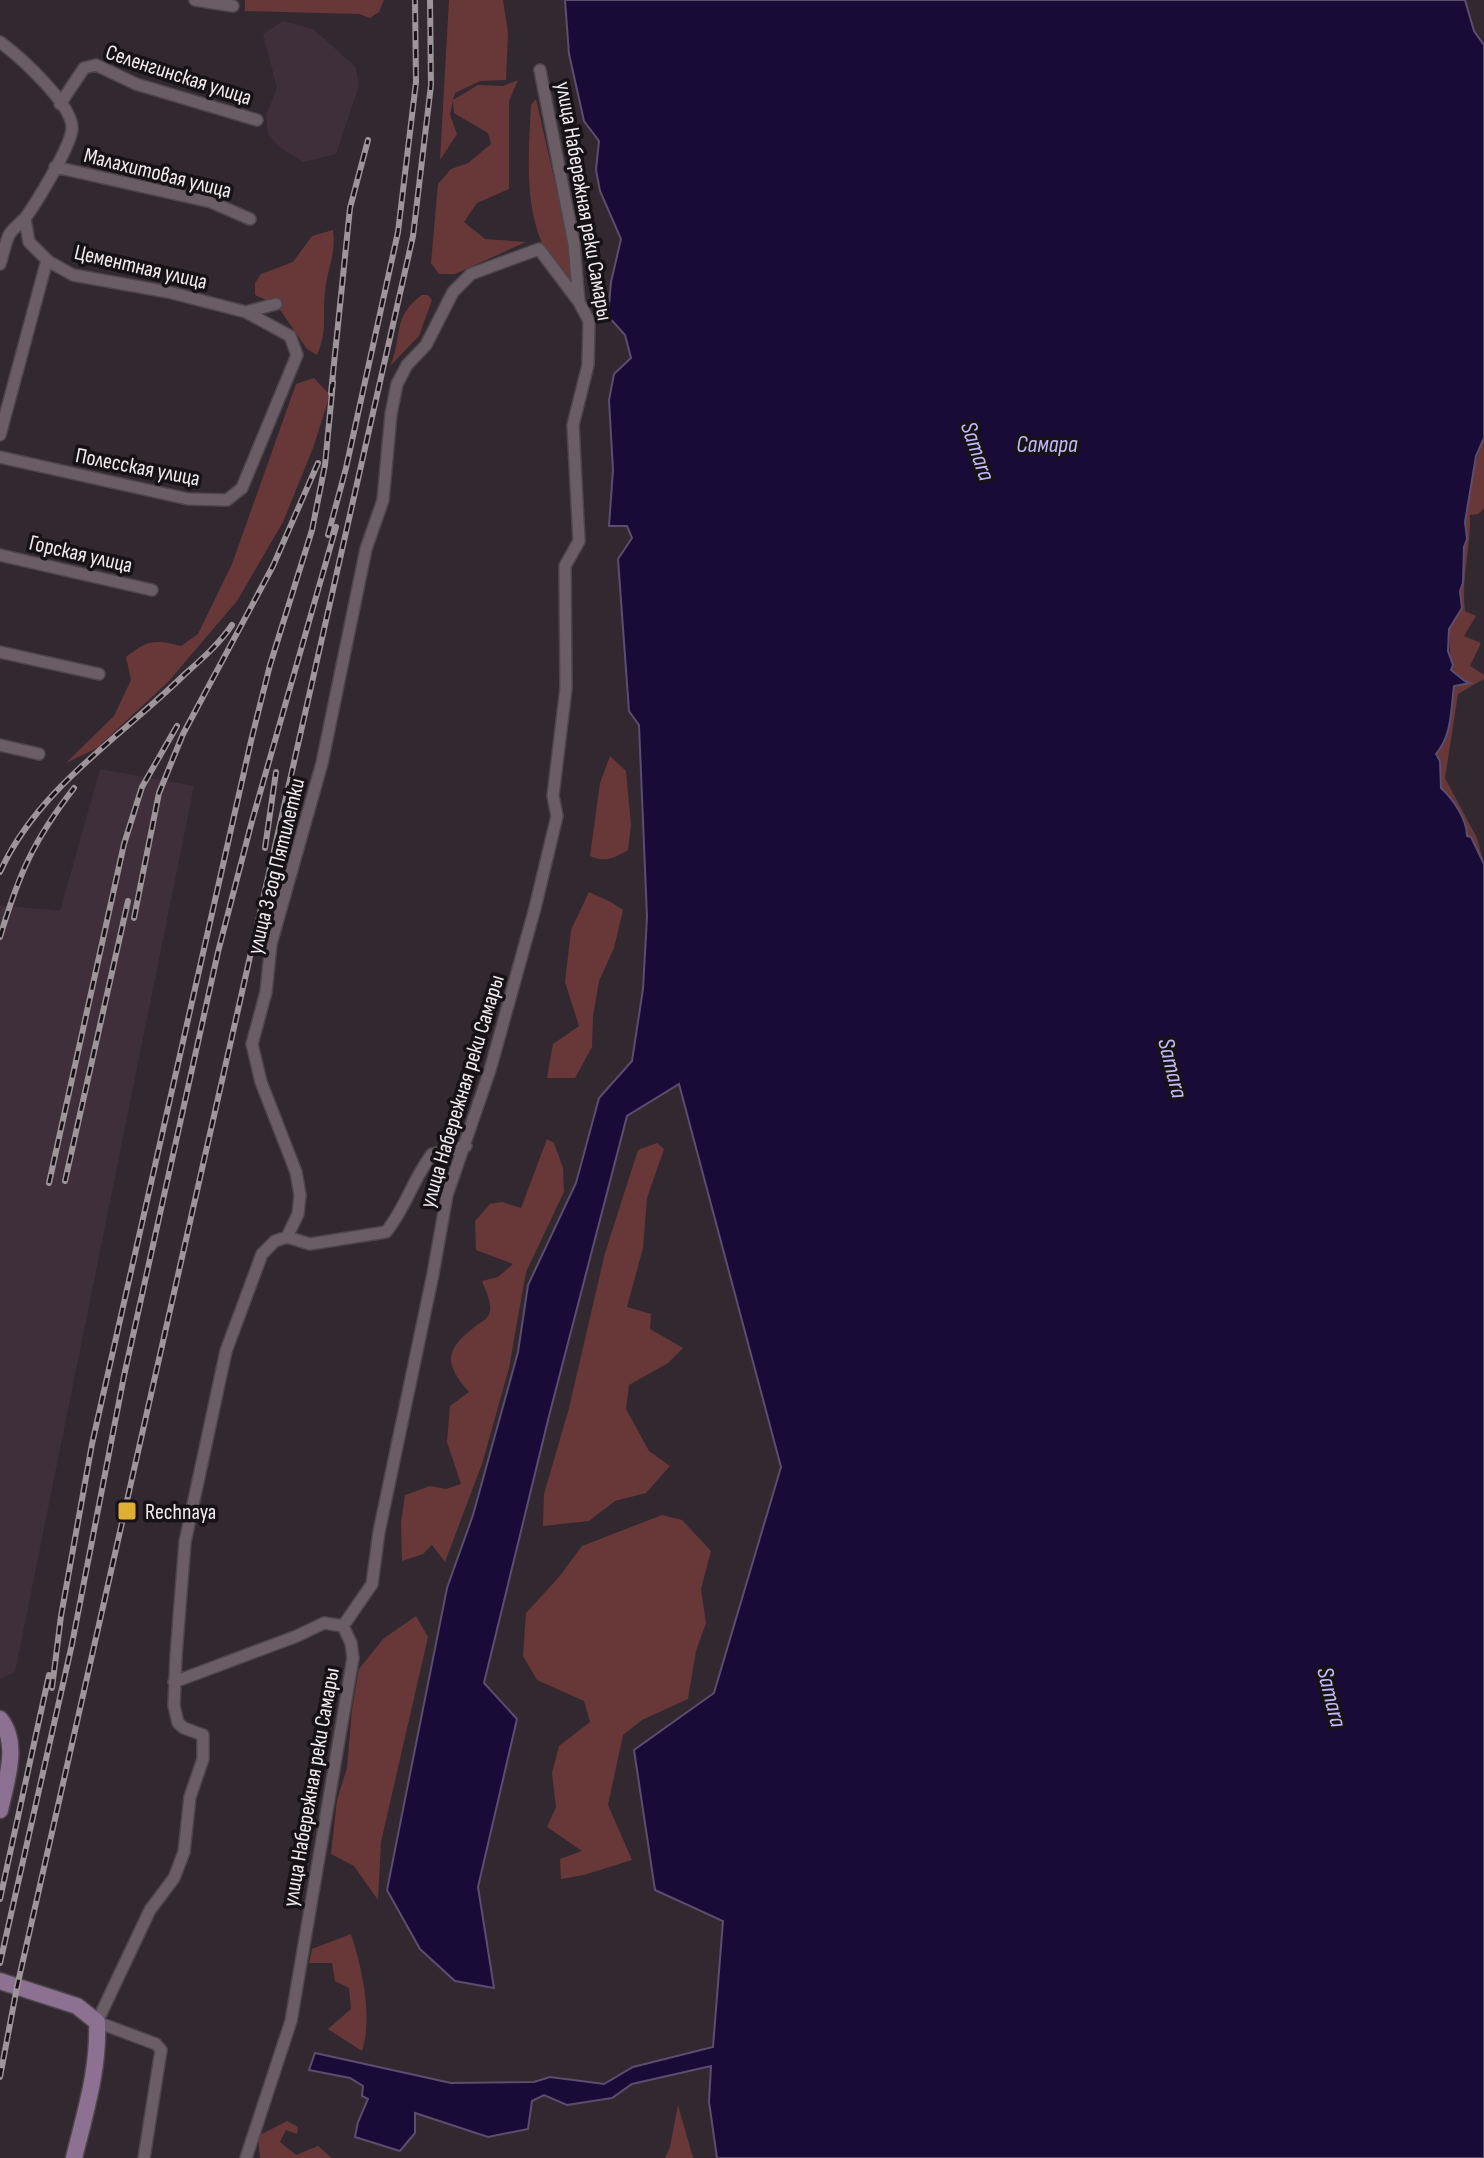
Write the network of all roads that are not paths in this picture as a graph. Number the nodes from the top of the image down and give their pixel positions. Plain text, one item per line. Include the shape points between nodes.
1 (195, 0) edge
2 (233, 6) dead end
3 (0, 42) edge
4 (540, 70) dead end
5 (60, 104) junction
6 (257, 120) dead end
7 (55, 167) junction
8 (25, 219) junction
9 (250, 219) dead end
10 (47, 260) junction
11 (0, 264) edge
12 (579, 302) junction
13 (276, 304) dead end
14 (246, 312) junction
15 (0, 435) edge
16 (0, 457) edge
17 (0, 555) edge
18 (152, 590) dead end
19 (0, 652) edge
20 (99, 674) dead end
21 (0, 745) edge
22 (39, 754) dead end
23 (466, 1146) junction
24 (287, 1237) junction
25 (343, 1626) junction
26 (174, 1682) junction
27 (0, 1719) edge
28 (0, 1810) edge
29 (0, 1981) edge
30 (97, 2022) junction
31 (74, 2158) edge
32 (144, 2158) edge
33 (246, 2158) edge

1 - 2 street
3 - 5 street via 22,58
4 - 12 street, улица Набережная реки Самары via 574,244
5 - 6 street, Селенгинская улица via 84,68 96,65 136,84
5 - 7 street via 72,129
7 - 8 street
7 - 9 street, Малахитовая улица via 211,202
8 - 10 street, Цементная улица via 29,242
8 - 11 street via 10,234
10 - 14 street, Цементная улица via 73,275
10 - 15 street
12 - 23 street, улица Набережная реки Самары via 589,321 588,365 573,425 579,541 565,566 566,688 553,796 557,816
12 - 24 street, улица 3 год Пятилетки via 539,249 471,274 453,292 426,345 397,384 383,500 366,549 322,763 271,944 266,992 252,1044 296,1172 298,1214
13 - 14 street, Цементная улица
14 - 16 street, Полесская улица via 290,336 297,355 242,488 227,500 188,499
17 - 18 street, Горская улица
19 - 20 street
21 - 22 street
23 - 24 street via 432,1154 386,1232 310,1244
23 - 25 street, улица Набережная реки Самары via 447,1195 372,1584
24 - 26 street, улица 3 год Пятилетки via 262,1254 226,1351 185,1542
25 - 26 street via 324,1623
25 - 33 street, улица Набережная реки Самары via 353,1658 291,2021
26 - 30 street, улица 3 год Пятилетки via 178,1723 203,1735 184,1852
27 - 28 street via 10,1748
29 - 30 street via 77,2006
30 - 31 street via 94,2078
30 - 32 street via 161,2050

